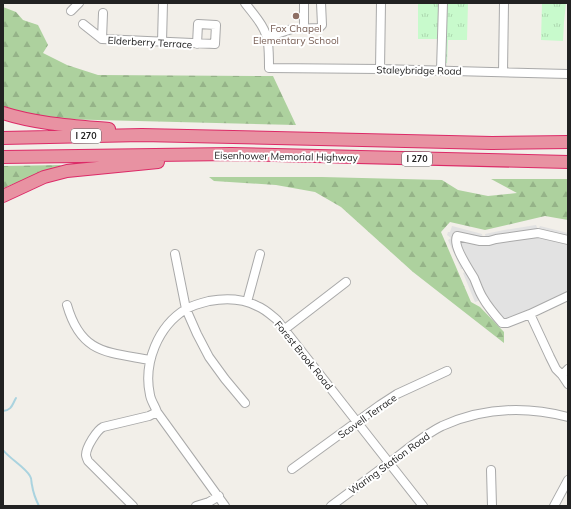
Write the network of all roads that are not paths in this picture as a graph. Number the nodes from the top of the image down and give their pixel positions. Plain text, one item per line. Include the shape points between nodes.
1 (79, 3) edge
2 (163, 3) edge
3 (244, 3) edge
4 (304, 3) edge
5 (320, 3) edge
6 (380, 3) edge
7 (443, 3) edge
8 (504, 3) edge
9 (71, 12) dead end
10 (103, 13) dead end
11 (83, 24) dead end
12 (304, 28) junction
13 (267, 37) junction
14 (102, 39) junction
15 (162, 42) junction
16 (197, 44) dead end
17 (380, 69) junction
18 (441, 70) junction
19 (503, 72) junction
20 (568, 74) edge
21 (3, 113) edge
22 (168, 136) junction
23 (3, 138) edge
24 (568, 142) edge
25 (267, 155) junction
26 (3, 157) edge
27 (568, 162) edge
28 (3, 196) edge
29 (568, 240) edge
30 (175, 254) dead end
31 (260, 254) dead end
32 (346, 282) dead end
33 (568, 296) edge
34 (247, 302) junction
35 (67, 305) dead end
36 (186, 308) junction
37 (530, 314) junction
38 (285, 329) junction
39 (150, 360) junction
40 (447, 371) dead end
41 (565, 372) edge
42 (568, 384) edge
43 (245, 404) dead end
44 (157, 412) junction
45 (567, 415) edge
46 (357, 421) junction
47 (389, 462) junction
48 (292, 469) dead end
49 (491, 470) dead end
50 (568, 480) edge
51 (219, 496) junction
52 (133, 506) edge
53 (196, 506) edge
54 (225, 506) edge
55 (331, 506) edge
56 (423, 506) edge
57 (492, 506) edge
58 (554, 506) edge

1 - 9 street
2 - 15 street
3 - 13 street
4 - 12 street
5 - 12 street via 322,25 319,28
6 - 17 street
7 - 18 street
8 - 19 street
10 - 14 street
11 - 14 street, Elderberry Terrace
12 - 13 street via 292,28
13 - 17 street, Staleybridge Road via 270,68
14 - 15 street, Elderberry Terrace
15 - 16 street, Elderberry Terrace
17 - 18 street, Staleybridge Road
18 - 19 street, Staleybridge Road
19 - 20 street, Staleybridge Road
21 - 22 highway via 44,122
22 - 23 highway, I 270
22 - 24 highway, I 270 via 492,143
25 - 26 highway, Eisenhower Memorial Highway / I 270
25 - 27 highway, Eisenhower Memorial Highway / I 270
25 - 28 highway via 67,171 44,177
29 - 37 street via 538,233 489,241 456,236 460,253 482,298 502,323
30 - 36 street
31 - 34 street
32 - 38 street
33 - 37 street
34 - 36 street, Forest Brook Road via 224,299
34 - 38 street, Forest Brook Road via 268,312
35 - 39 street via 76,328 95,347 109,353
36 - 39 street, Forest Brook Road via 164,330
36 - 43 street via 209,358
37 - 41 street via 556,369
38 - 46 street, Forest Brook Road
39 - 44 street, Forest Brook Road via 150,395
40 - 46 street, Scovell Terrace via 398,394
41 - 42 street
44 - 51 street, Forest Brook Road
44 - 52 street via 99,429 87,450 88,461
45 - 47 street, Waring Station Road via 516,410 477,414 443,426
46 - 47 street, Forest Brook Road
46 - 48 street, Scovell Terrace
47 - 55 street, Waring Station Road
47 - 56 street, Forest Brook Road
49 - 57 street
50 - 58 street
51 - 53 street
51 - 54 street, Forest Brook Road

